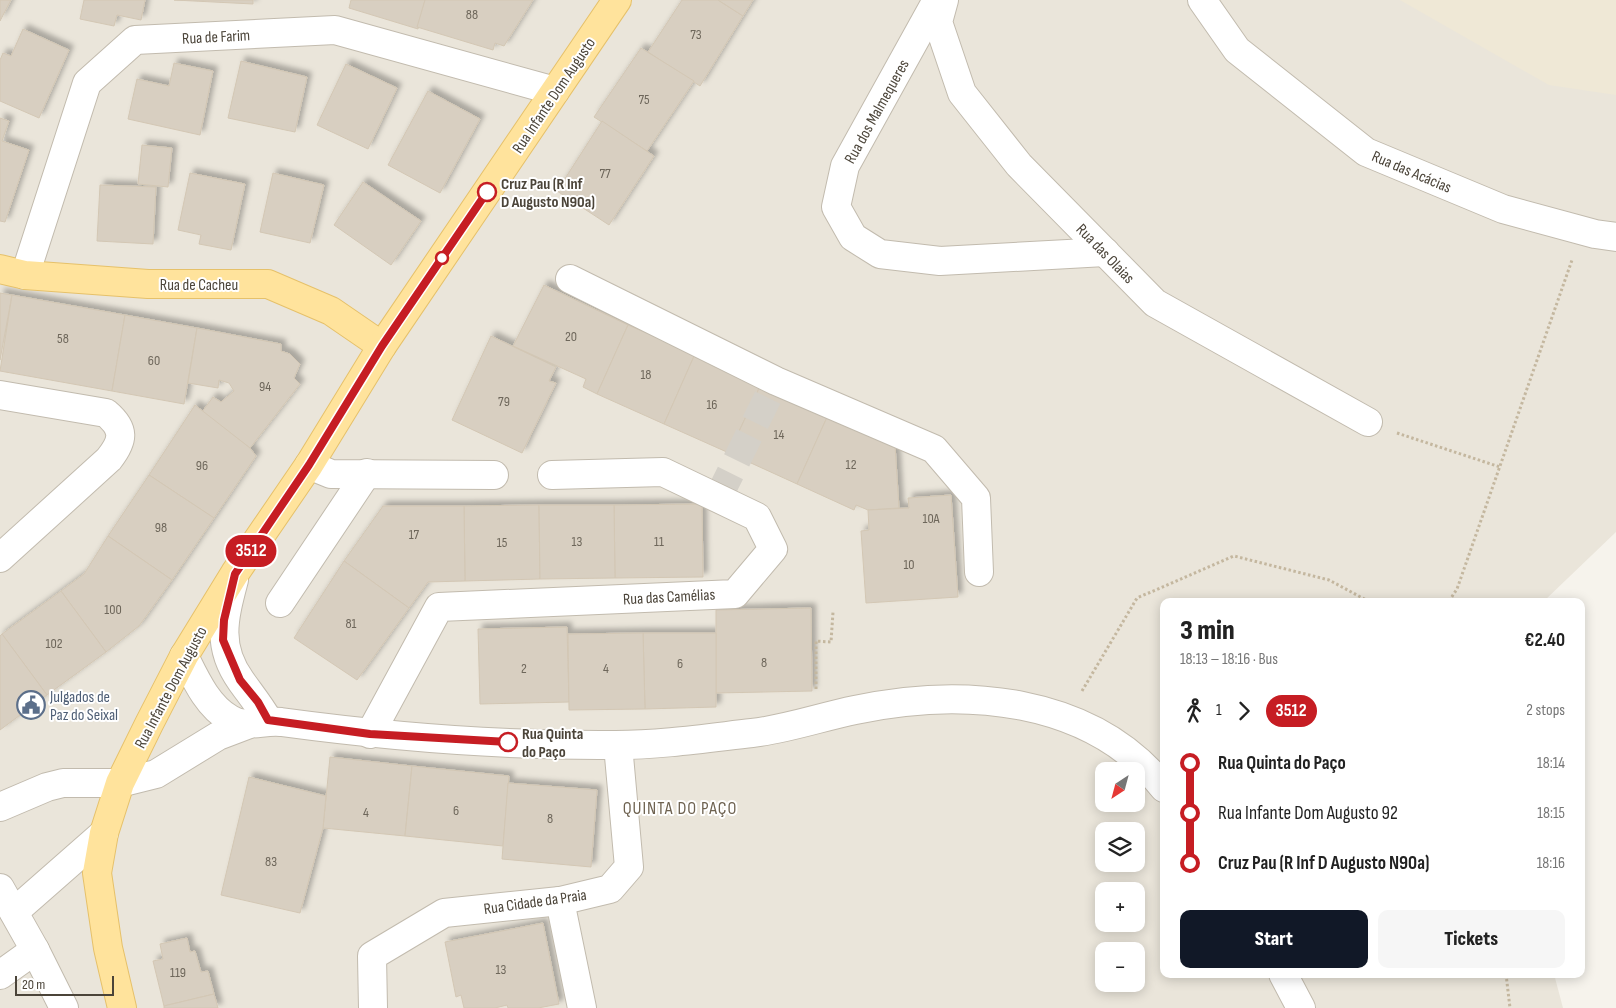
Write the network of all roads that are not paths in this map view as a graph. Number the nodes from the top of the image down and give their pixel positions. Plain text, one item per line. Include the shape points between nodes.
1 (617, 0) edge
2 (937, 0) edge
3 (944, 0) edge
4 (1202, 0) edge
5 (555, 91) junction
6 (1606, 235) edge
7 (1106, 252) junction
8 (12, 272) edge
9 (570, 279) dead end
10 (382, 346) junction
11 (0, 395) edge
12 (1368, 422) road end
13 (309, 465) junction
14 (367, 473) junction
15 (494, 475) dead end
16 (552, 475) dead end
17 (0, 558) edge
18 (979, 572) dead end
19 (235, 574) junction
20 (280, 603) dead end
21 (184, 656) junction
22 (240, 680) junction
23 (257, 722) junction
24 (370, 734) junction
25 (618, 745) junction
26 (120, 783) junction
27 (1160, 783) edge
28 (0, 807) edge
29 (104, 833) junction
30 (0, 888) edge
31 (560, 901) junction
32 (14, 912) junction
33 (35, 950) junction
34 (0, 975) edge
35 (1285, 978) edge
36 (64, 1008) edge
37 (122, 1008) edge
38 (373, 1008) edge
39 (582, 1008) edge
40 (1301, 1008) edge

1 - 5 main road, Rua Infante Dom Augusto
2 - 7 street, Rua dos Malmequeres via 845,166 836,207 852,237 880,254 940,261
3 - 7 street, Rua das Olaias via 938,22 962,92 1020,165
4 - 6 street, Rua das Acácias via 1237,50 1366,152 1503,210
5 - 8 street, Rua de Farim via 336,30 135,40 87,83
5 - 10 main road, Rua Infante Dom Augusto
7 - 12 street, Rua das Olaias via 1156,303
8 - 10 main road, Rua de Cacheu via 148,284 268,284 331,311
9 - 18 street via 776,381 934,449 976,498
10 - 13 main road, Rua Infante Dom Augusto
11 - 17 street via 106,413 121,431 120,440 109,460
13 - 14 street via 331,474
13 - 19 main road, Rua Infante Dom Augusto
14 - 15 street
14 - 20 street
16 - 24 street, Rua das Camélias via 663,472 757,517 772,549 735,594 440,607
19 - 21 main road, Rua Infante Dom Augusto
19 - 22 street via 224,620 223,640
21 - 22 street
21 - 23 street via 212,704 230,720
21 - 26 main road, Rua Infante Dom Augusto
22 - 23 street via 258,702
23 - 24 street
23 - 26 street via 218,736 156,774
24 - 25 street
25 - 27 street via 755,733 857,709 927,700 1005,702 1066,717 1098,731 1151,772
25 - 31 street, Rua Cidade da Praia via 629,867 610,889
26 - 28 street via 55,785
26 - 29 main road, Rua Infante Dom Augusto
29 - 32 street
29 - 37 main road, Rua Infante Dom Augusto via 97,872 108,948
30 - 32 street
31 - 38 street, Rua Cidade da Praia via 444,913 372,956
31 - 39 street
32 - 33 street
33 - 34 street
33 - 36 street
35 - 40 street

